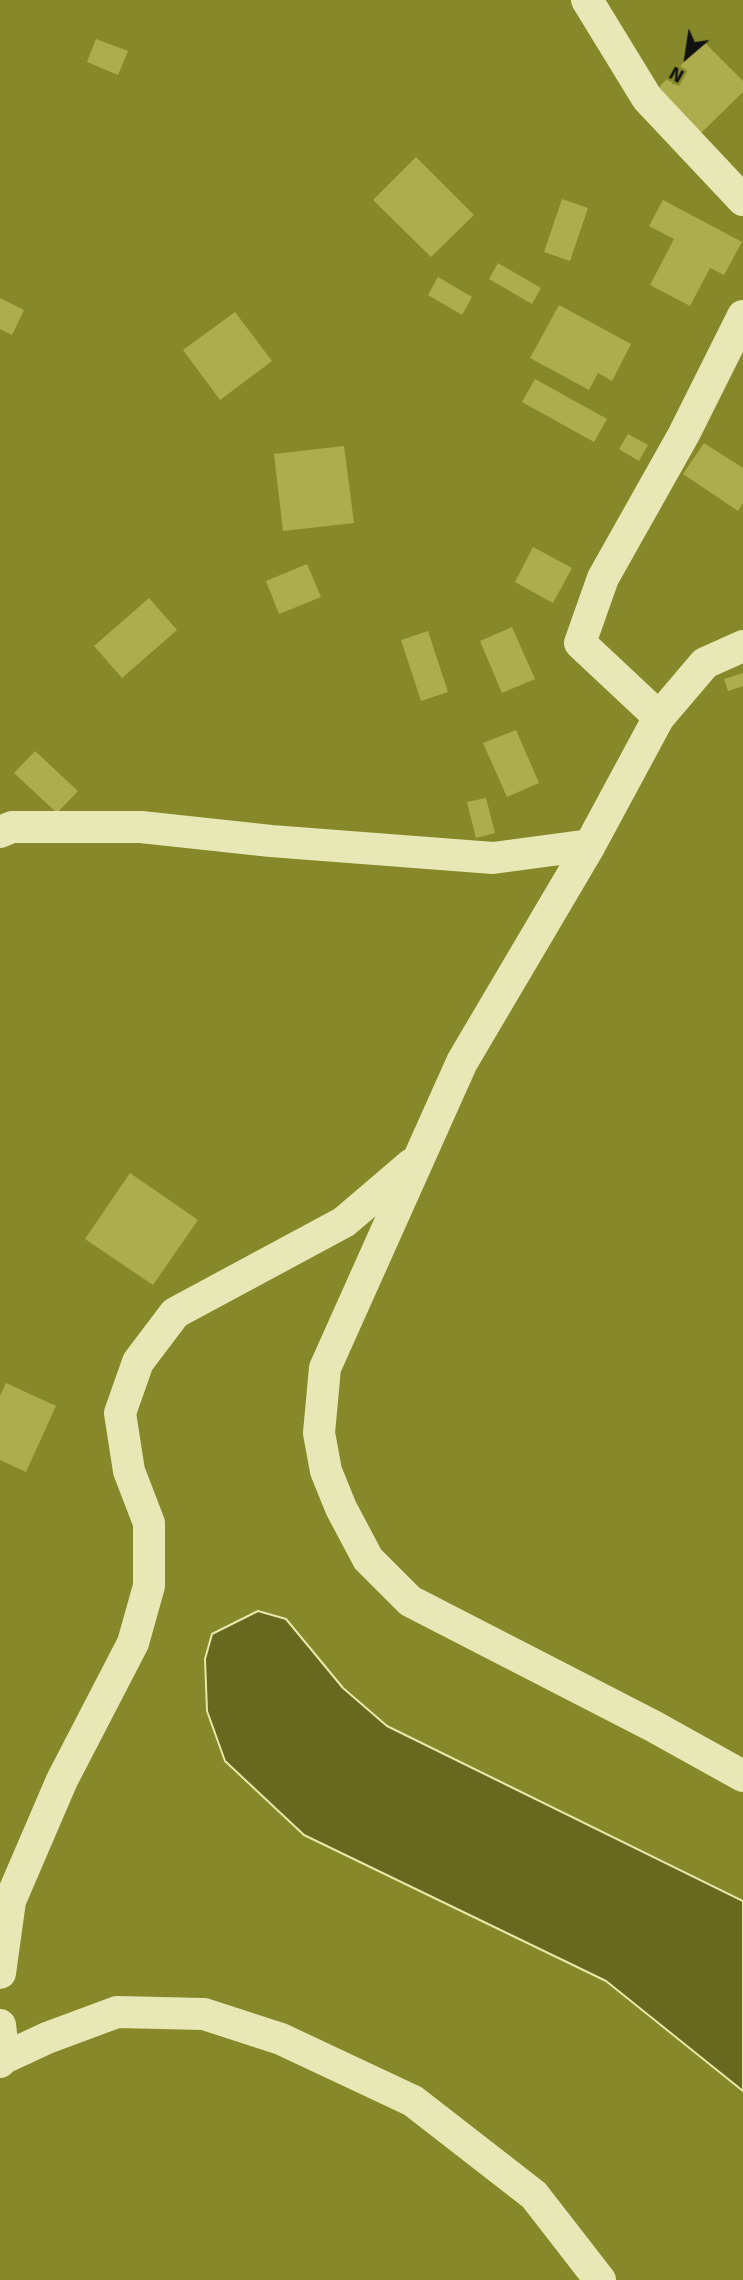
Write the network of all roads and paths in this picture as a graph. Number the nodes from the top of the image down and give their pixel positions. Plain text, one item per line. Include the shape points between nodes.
1 (587, 0) edge
2 (743, 200) edge
3 (743, 316) edge
4 (743, 646) edge
5 (659, 717) junction
6 (0, 832) edge
7 (590, 845) junction
8 (418, 1158) junction
9 (743, 1776) edge
10 (0, 1973) edge
11 (0, 2025) edge
12 (2, 2060) edge
13 (600, 2280) edge

1 - 2 street via 647,98
3 - 5 street via 684,434 603,578 580,643
4 - 5 street via 705,663
5 - 7 street
6 - 7 street via 12,827 141,827 493,858
7 - 8 street via 462,1062
8 - 9 street via 324,1368 320,1433 326,1471 341,1508 368,1559 410,1601
8 - 10 street via 344,1222 175,1312 138,1362 120,1413 129,1471 149,1523 149,1586 133,1643 62,1780 10,1901
11 - 12 street
12 - 13 street via 117,2012 204,2014 281,2039 413,2101 534,2195

